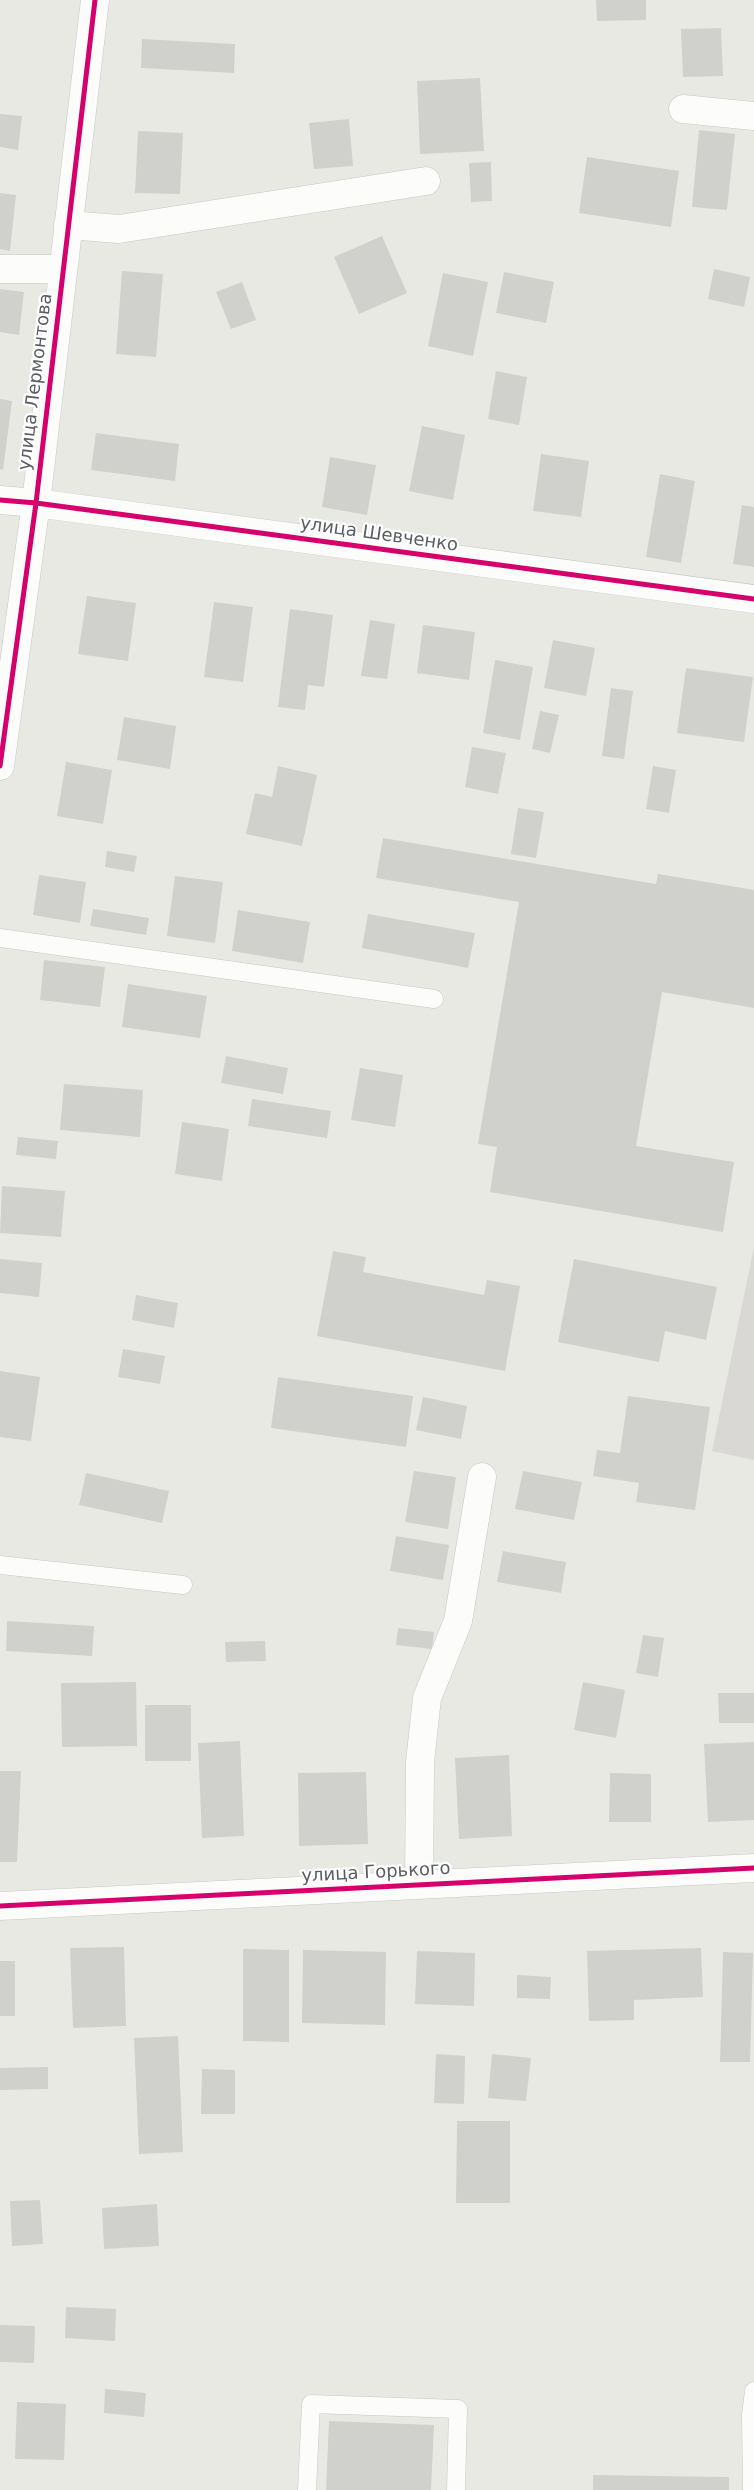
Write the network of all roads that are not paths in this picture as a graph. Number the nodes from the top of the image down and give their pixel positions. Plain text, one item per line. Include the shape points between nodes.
1 (95, 0) edge
2 (683, 109) dead end
3 (754, 116) edge
4 (426, 181) dead end
5 (68, 225) junction
6 (0, 269) edge
7 (63, 269) junction
8 (0, 500) edge
9 (36, 503) junction
10 (754, 599) edge
11 (0, 766) edge
12 (0, 938) edge
13 (434, 999) dead end
14 (482, 1477) dead end
15 (0, 1564) edge
16 (184, 1585) dead end
17 (754, 1868) edge
18 (419, 1885) junction
19 (0, 1906) edge
20 (754, 2391) edge
21 (307, 2490) edge
22 (456, 2490) edge
23 (752, 2490) edge

1 - 5 street, улица Лермонтова
2 - 3 street
4 - 5 street via 119,229
5 - 7 street, улица Лермонтова
6 - 7 street, улица Лермонтова
7 - 9 street, улица Лермонтова
8 - 9 street, улица Шевченко
9 - 10 street, улица Шевченко
9 - 11 street, улица Лермонтова
12 - 13 lane
14 - 18 street, улица Горького via 458,1621 427,1698 420,1762
15 - 16 lane
17 - 18 street, улица Горького
18 - 19 street, улица Горького
20 - 23 lane via 751,2415
21 - 22 lane via 311,2404 458,2410

